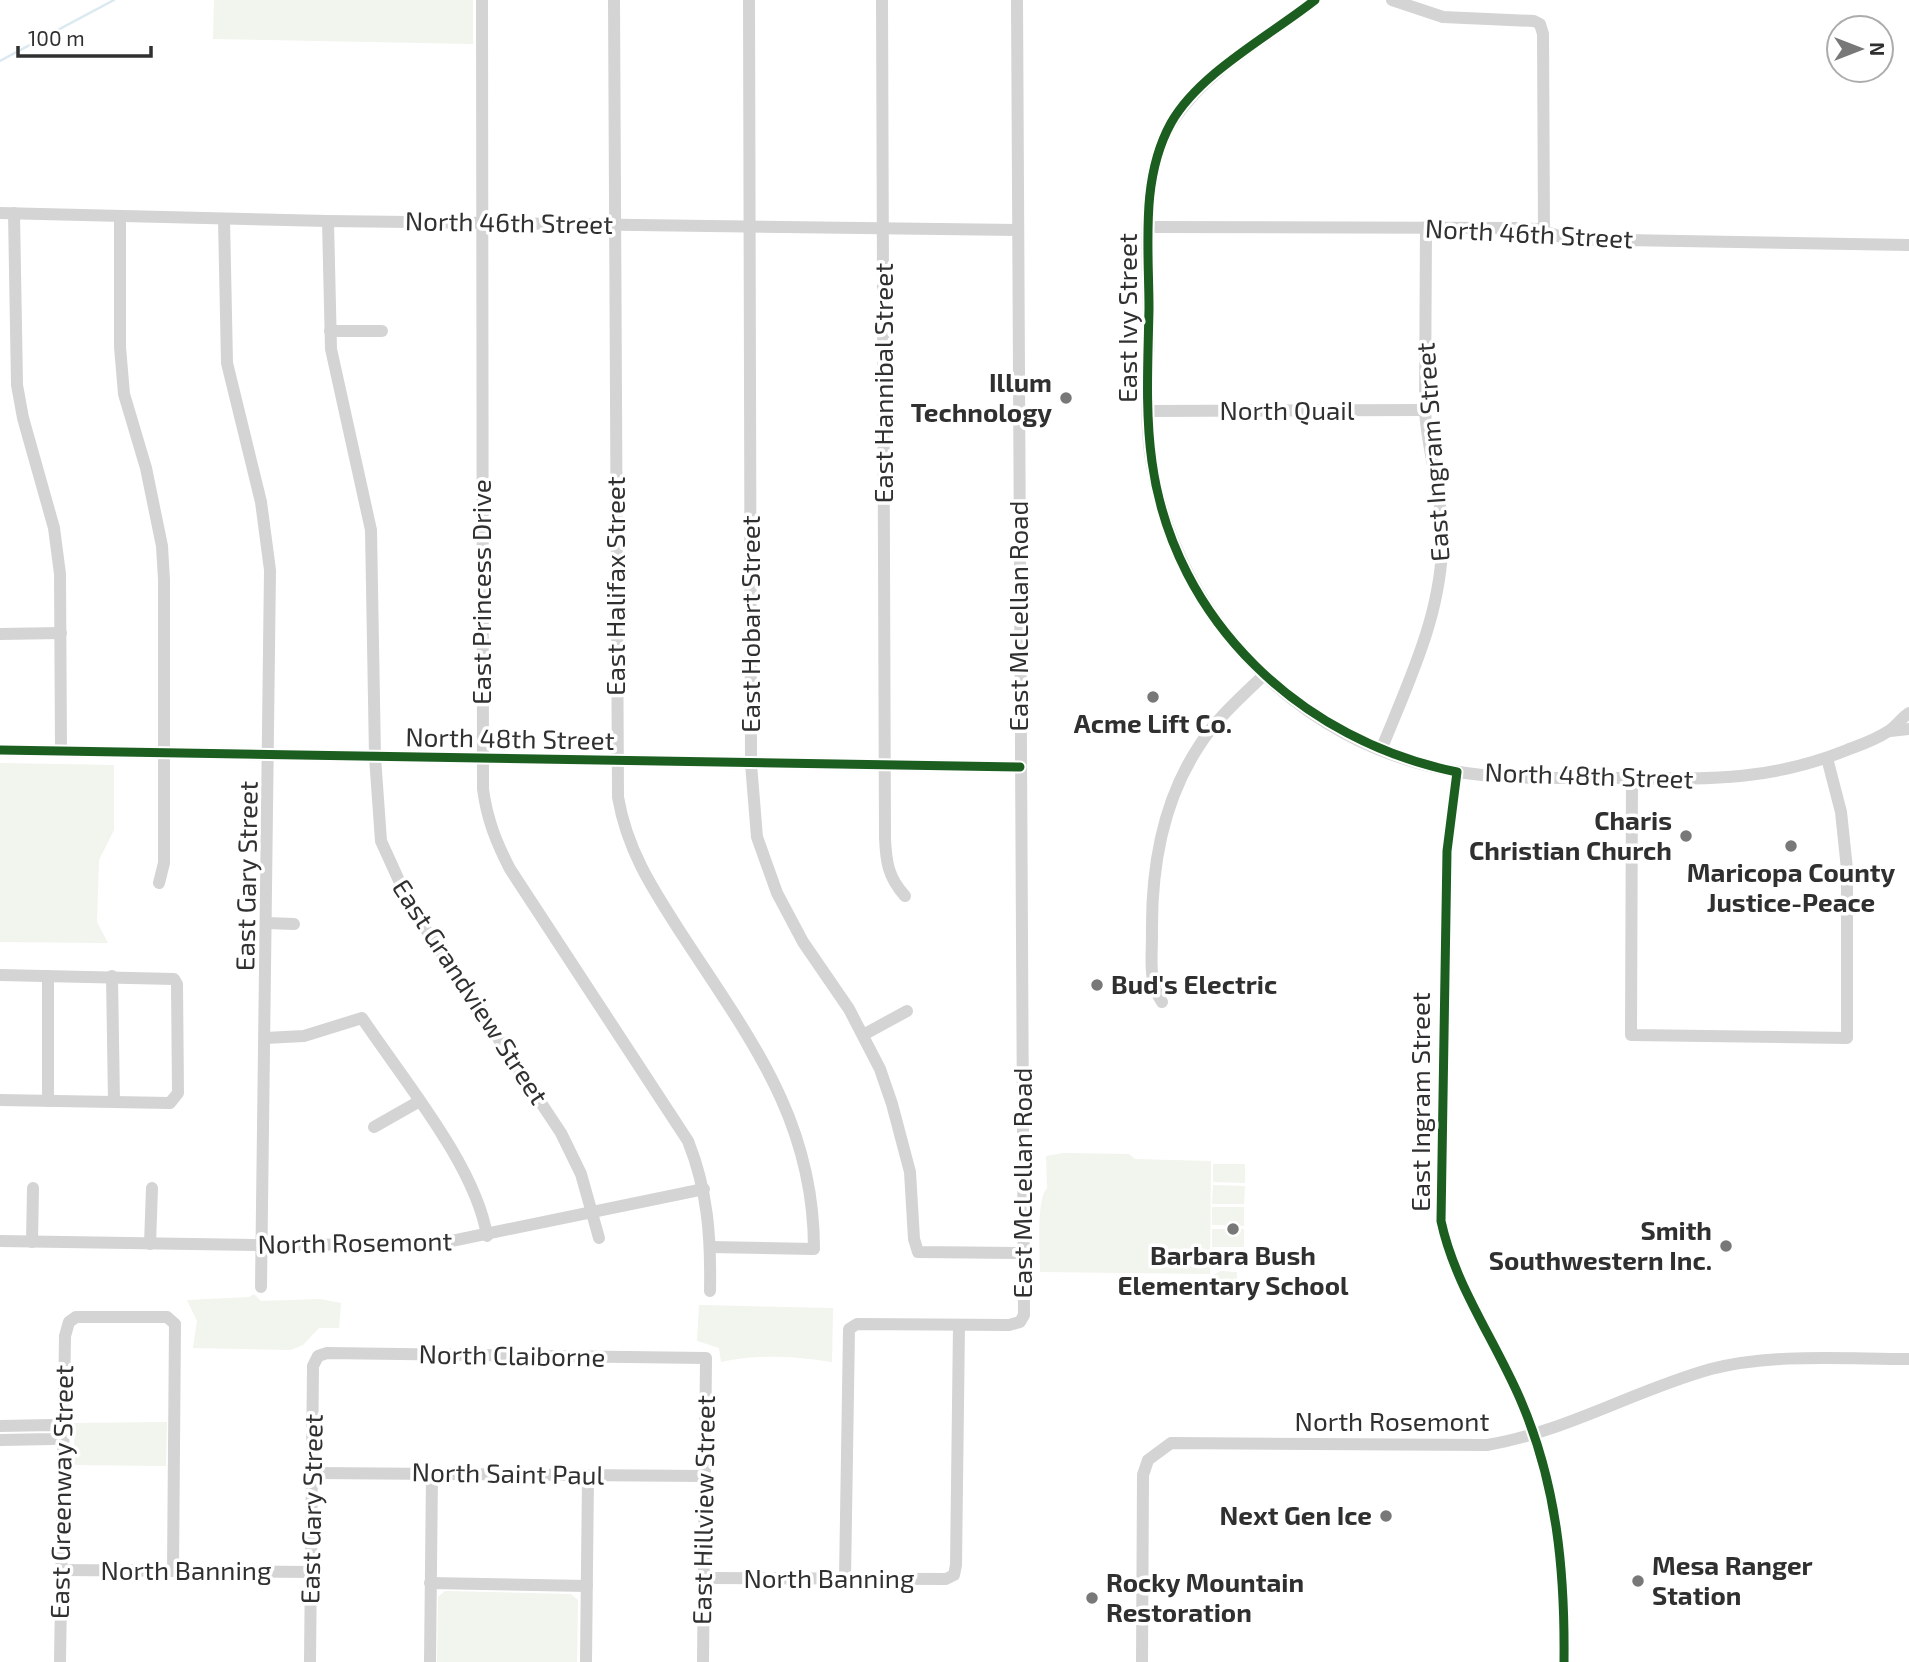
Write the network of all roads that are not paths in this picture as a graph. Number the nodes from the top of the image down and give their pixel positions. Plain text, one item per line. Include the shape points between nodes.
1 (482, 0) edge
2 (614, 0) edge
3 (749, 0) edge
4 (882, 0) edge
5 (1017, 0) edge
6 (1315, 0) edge
7 (1392, 0) edge
8 (0, 213) edge
9 (14, 213) junction
10 (120, 216) junction
11 (223, 219) junction
12 (328, 221) junction
13 (481, 223) junction
14 (614, 224) junction
15 (749, 226) junction
16 (1149, 227) junction
17 (1426, 227) junction
18 (884, 229) junction
19 (1018, 230) junction
20 (1544, 232) junction
21 (1909, 245) edge
22 (330, 331) junction
23 (382, 331) dead end
24 (1425, 410) junction
25 (1148, 411) junction
26 (61, 633) junction
27 (0, 634) edge
28 (1264, 675) junction
29 (1909, 713) edge
30 (1909, 729) edge
31 (1891, 731) junction
32 (0, 750) edge
33 (1381, 750) junction
34 (61, 751) junction
35 (164, 754) junction
36 (270, 755) junction
37 (375, 757) junction
38 (1827, 758) junction
39 (483, 759) junction
40 (617, 762) junction
41 (751, 764) junction
42 (885, 766) junction
43 (1020, 767) junction
44 (1457, 772) junction
45 (1632, 778) junction
46 (159, 883) dead end
47 (905, 896) dead end
48 (267, 923) junction
49 (295, 924) dead end
50 (0, 975) edge
51 (48, 976) junction
52 (111, 976) junction
53 (1162, 1002) dead end
54 (906, 1011) dead end
55 (863, 1035) junction
56 (265, 1038) junction
57 (0, 1100) edge
58 (48, 1101) junction
59 (114, 1102) junction
60 (418, 1102) junction
61 (374, 1127) dead end
62 (33, 1188) dead end
63 (152, 1188) dead end
64 (704, 1189) junction
65 (592, 1212) junction
66 (487, 1236) junction
67 (599, 1238) dead end
68 (0, 1241) edge
69 (32, 1241) junction
70 (150, 1244) junction
71 (261, 1245) junction
72 (710, 1247) junction
73 (1023, 1253) junction
74 (261, 1287) dead end
75 (710, 1291) dead end
76 (959, 1325) junction
77 (318, 1356) joint
78 (706, 1358) joint
79 (1909, 1359) edge
80 (0, 1426) edge
81 (63, 1432) junction
82 (1534, 1433) junction
83 (0, 1440) edge
84 (313, 1472) junction
85 (432, 1474) junction
86 (588, 1475) junction
87 (704, 1476) junction
88 (60, 1570) junction
89 (173, 1571) junction
90 (311, 1572) junction
91 (704, 1578) junction
92 (845, 1579) junction
93 (430, 1583) junction
94 (587, 1586) junction
95 (60, 1662) edge
96 (310, 1662) edge
97 (430, 1662) edge
98 (586, 1662) edge
99 (703, 1662) edge
100 (1142, 1662) edge
101 (1564, 1662) edge

1 - 13 street, East Princess Drive
2 - 14 street, East Halifax Street
3 - 15 street, East Hobart Street
4 - 18 street, East Hannibal Street
5 - 19 street, East McLellan Road
6 - 16 street, East Ivy Street via 1209,80 1172,121 1154,167
7 - 20 street via 1443,17 1540,24
8 - 9 street, North 46th Street
9 - 10 street, North 46th Street
9 - 26 street via 17,385 54,528
10 - 11 street, North 46th Street
10 - 35 street via 124,394 162,546
11 - 12 street, North 46th Street
11 - 36 street, East Gary Street via 227,363 261,502 270,570
12 - 13 street, North 46th Street
12 - 22 street, East Grandview Street
13 - 14 street, North 46th Street
13 - 39 street, East Princess Drive
14 - 15 street, North 46th Street
14 - 40 street, East Halifax Street
15 - 18 street, North 46th Street
15 - 41 street, East Hobart Street
16 - 17 street, North 46th Street
16 - 25 street, East Ivy Street
17 - 20 street, North 46th Street
17 - 24 street, East Ingram Street
18 - 19 street, North 46th Street
18 - 42 street, East Hannibal Street
19 - 43 street, East McLellan Road
20 - 21 street, North 46th Street via 1567,239
22 - 23 street
22 - 37 street, East Grandview Street via 371,530
24 - 25 street, North Quail
24 - 33 street, East Ingram Street via 1442,526 1441,570 1425,639
25 - 28 street, East Ivy Street via 1152,462 1173,544 1199,597
26 - 27 street
26 - 34 street
28 - 33 street, North 48th Street via 1309,712
28 - 53 street via 1216,722 1198,747 1161,834 1152,901 1152,978 1154,992
29 - 31 street, North 48th Street
30 - 31 street, North 48th Street
31 - 38 street, North 48th Street
32 - 34 street, North 48th Street
33 - 44 street, North 48th Street
34 - 35 street, North 48th Street
35 - 36 street, North 48th Street
35 - 46 street via 164,863
36 - 37 street, North 48th Street
36 - 48 street, East Gary Street
37 - 39 street, North 48th Street
37 - 65 street, East Grandview Street via 382,841 403,894 561,1133 581,1174
38 - 45 street, North 48th Street via 1739,778
38 - 45 street via 1841,813 1846,859 1847,1038 1631,1035
39 - 40 street, North 48th Street
39 - 64 street, East Princess Drive via 483,789 493,837 679,1124
40 - 41 street, North 48th Street
40 - 72 street, East Halifax Street via 618,797 629,846 786,1103 808,1174 814,1249
41 - 42 street, North 48th Street
41 - 55 street, East Hobart Street via 757,837 777,893
42 - 43 street, North 48th Street
42 - 47 street, East Hannibal Street via 886,865
43 - 73 street, East McLellan Road
44 - 45 street, North 48th Street
44 - 82 street, East Ingram Street via 1446,868 1441,1221 1457,1276
48 - 49 street
48 - 56 street, East Gary Street
50 - 51 street
51 - 52 street
51 - 58 street
52 - 59 street
52 - 59 street via 168,977 177,984 178,1093 170,1103
54 - 55 street
55 - 73 street, East Hobart Street via 904,1140 918,1252
56 - 60 street via 304,1037 362,1018
56 - 71 street, East Gary Street
57 - 58 street
58 - 59 street
60 - 61 street
60 - 66 street via 468,1177 484,1214
62 - 69 street
63 - 70 street
64 - 65 street, North Rosemont
64 - 72 street, East Princess Drive
65 - 66 street, North Rosemont
65 - 67 street, East Grandview Street
66 - 71 street, North Rosemont via 414,1246
68 - 69 street, North Rosemont
69 - 70 street, North Rosemont
70 - 71 street, North Rosemont
71 - 74 street, East Gary Street
72 - 75 street, East Princess Drive
73 - 76 street, East McLellan Road via 1024,1315 1020,1322
76 - 92 street, North Banning via 954,1575 946,1579
76 - 92 street via 857,1324 849,1329
77 - 78 street, North Claiborne
77 - 84 street, East Gary Street via 313,1366
78 - 87 street, East Hillview Street
79 - 82 street, North Rosemont via 1734,1364 1669,1382
80 - 81 street via 53,1425
81 - 83 street via 53,1439
81 - 88 street, East Greenway Street
81 - 89 street, East Greenway Street via 69,1322 76,1317 172,1319
82 - 100 street, North Rosemont via 1487,1445 1171,1443 1157,1451 1143,1475
82 - 101 street, East Ingram Street via 1561,1546
84 - 85 street, North Saint Paul
84 - 90 street, East Gary Street
85 - 86 street, North Saint Paul
85 - 93 street
86 - 87 street, North Saint Paul
86 - 94 street
87 - 91 street, East Hillview Street
88 - 89 street, North Banning
88 - 95 street, East Greenway Street
89 - 90 street, North Banning
90 - 96 street, East Gary Street
91 - 92 street, North Banning
91 - 99 street, East Hillview Street
93 - 94 street
93 - 97 street
94 - 98 street

